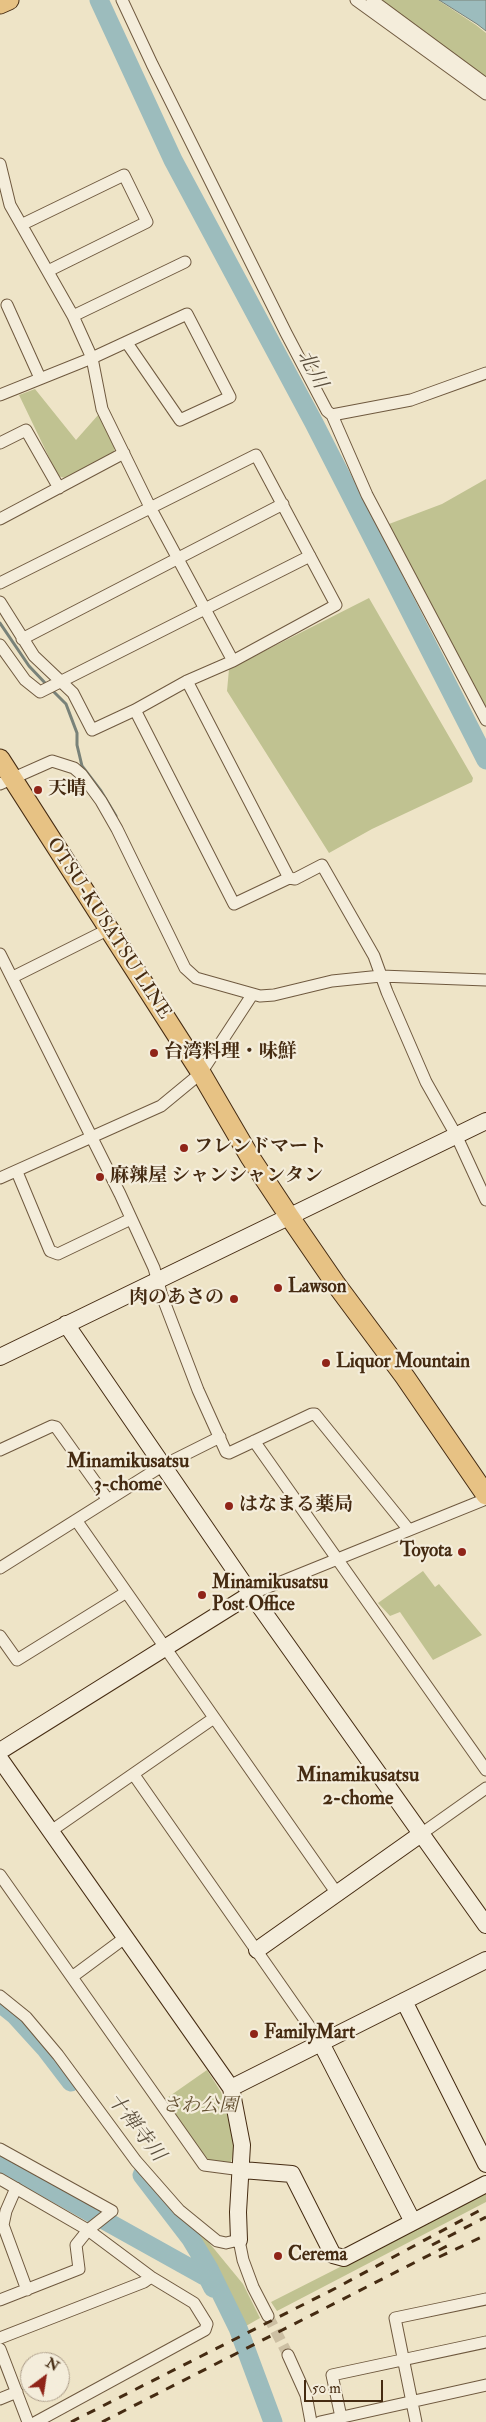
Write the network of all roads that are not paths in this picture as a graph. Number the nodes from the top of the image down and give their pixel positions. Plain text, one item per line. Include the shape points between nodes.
1 (9, 0) edge
2 (356, 0) edge
3 (372, 0) edge
4 (0, 4) edge
5 (125, 4) edge
6 (486, 84) edge
7 (486, 94) edge
8 (0, 164) edge
9 (23, 224) junction
10 (185, 262) dead end
11 (48, 272) junction
12 (7, 305) dead end
13 (73, 316) junction
14 (127, 343) junction
15 (92, 358) junction
16 (486, 373) edge
17 (40, 378) junction
18 (0, 396) edge
19 (332, 415) junction
20 (0, 443) edge
21 (124, 453) junction
22 (59, 488) junction
23 (283, 504) junction
24 (150, 507) junction
25 (0, 519) edge
26 (310, 556) junction
27 (179, 558) junction
28 (0, 583) edge
29 (0, 602) edge
30 (204, 609) junction
31 (22, 639) junction
32 (0, 645) edge
33 (233, 661) junction
34 (187, 681) junction
35 (62, 682) junction
36 (135, 710) junction
37 (486, 720) edge
38 (0, 759) edge
39 (6, 780) edge
40 (289, 878) junction
41 (108, 930) junction
42 (0, 954) edge
43 (381, 976) junction
44 (13, 977) junction
45 (486, 980) edge
46 (252, 995) junction
47 (201, 1073) junction
48 (486, 1121) edge
49 (456, 1135) junction
50 (91, 1138) junction
51 (17, 1172) junction
52 (0, 1178) edge
53 (486, 1200) edge
54 (289, 1216) junction
55 (131, 1219) junction
56 (158, 1278) junction
57 (66, 1324) junction
58 (0, 1357) edge
59 (220, 1437) junction
60 (254, 1441) junction
61 (0, 1450) edge
62 (162, 1466) junction
63 (486, 1495) edge
64 (486, 1499) edge
65 (108, 1500) junction
66 (76, 1520) junction
67 (409, 1530) junction
68 (338, 1558) junction
69 (0, 1568) edge
70 (125, 1592) junction
71 (251, 1594) junction
72 (0, 1636) edge
73 (164, 1647) junction
74 (214, 1718) junction
75 (0, 1751) edge
76 (0, 1759) edge
77 (486, 1770) edge
78 (134, 1775) junction
79 (486, 1788) edge
80 (51, 1831) junction
81 (421, 1834) junction
82 (0, 1875) edge
83 (338, 1895) junction
84 (486, 1925) edge
85 (126, 1937) junction
86 (257, 1950) junction
87 (486, 1960) edge
88 (72, 1977) junction
89 (0, 1996) edge
90 (404, 2001) junction
91 (321, 2042) junction
92 (231, 2088) junction
93 (0, 2149) edge
94 (486, 2164) edge
95 (242, 2170) junction
96 (0, 2179) edge
97 (486, 2184) edge
98 (16, 2188) junction
99 (413, 2222) junction
100 (88, 2230) junction
101 (239, 2240) junction
102 (151, 2277) junction
103 (27, 2290) junction
104 (486, 2299) edge
105 (0, 2300) edge
106 (268, 2316) tunnel mouth
107 (0, 2338) edge
108 (486, 2342) edge
109 (0, 2349) edge
110 (288, 2355) tunnel mouth
111 (404, 2360) junction
112 (486, 2385) edge
113 (17, 2392) junction
114 (0, 2399) edge
115 (412, 2402) junction
116 (341, 2417) junction
117 (28, 2422) edge
118 (36, 2422) edge
119 (311, 2422) edge
120 (321, 2422) edge
121 (416, 2422) edge

1 - 4 main road
2 - 7 street
3 - 6 street
5 - 19 street via 286,333
8 - 9 street via 10,205
9 - 11 street
9 - 11 street via 124,175 147,222
10 - 13 street
11 - 13 street
12 - 17 street
13 - 15 street
14 - 14 street via 187,314 230,397 180,420
14 - 15 street
15 - 17 street
15 - 21 street via 102,409
16 - 19 street via 411,400
17 - 18 street
19 - 37 street via 366,495
20 - 22 street via 26,430
21 - 22 street
21 - 24 street
22 - 25 street
23 - 24 street via 256,454
23 - 26 street
23 - 27 street
24 - 27 street
24 - 28 street
26 - 30 street
26 - 33 street via 336,605
27 - 30 street
27 - 31 street
29 - 31 street
30 - 33 street
30 - 35 street
31 - 35 street via 34,656
32 - 35 street via 25,680 40,692
33 - 34 street
34 - 36 street
34 - 40 street
35 - 36 street via 74,693 92,730
36 - 40 street via 234,904
38 - 39 main road, OTSU-KUSATSU LINE
39 - 41 main road, OTSU-KUSATSU LINE
39 - 46 street via 52,761 74,768 94,789 117,829 184,968 196,978
40 - 43 street via 322,865 374,956
41 - 44 street
41 - 47 main road, OTSU-KUSATSU LINE
42 - 44 street
43 - 45 street
43 - 46 street via 332,981 274,995
43 - 49 street via 426,1082
44 - 50 street
46 - 47 street
47 - 50 street via 161,1106
47 - 54 main road, OTSU-KUSATSU LINE
48 - 49 street
49 - 53 street
49 - 54 street
50 - 51 street
50 - 55 street
51 - 52 street
51 - 55 street via 50,1251 58,1254
54 - 56 street
54 - 63 main road, OTSU-KUSATSU LINE
55 - 56 street
56 - 57 street
56 - 59 street via 198,1390
57 - 58 street
57 - 62 street
59 - 60 street via 229,1453
59 - 62 street
60 - 67 street via 315,1414
60 - 68 street
61 - 65 street via 56,1427
62 - 65 street
62 - 71 street
64 - 67 street
65 - 66 street
66 - 69 street
66 - 70 street
67 - 68 street
68 - 71 street
68 - 77 street
70 - 72 street via 17,1660
70 - 73 street
71 - 73 street
71 - 81 street
73 - 74 street
73 - 75 street
74 - 78 street
74 - 83 street
76 - 80 street
78 - 80 street
78 - 86 street
79 - 81 street
80 - 85 street
81 - 83 street
81 - 84 street
82 - 88 street
83 - 86 street
85 - 88 street
85 - 92 street
86 - 91 street
87 - 90 street
88 - 95 street via 204,2165
89 - 101 street via 26,2017 136,2161 179,2210 217,2241
90 - 91 street
90 - 94 street
91 - 92 street
91 - 99 street
92 - 95 street via 240,2127
93 - 100 street via 112,2211
95 - 99 street via 292,2174 333,2255 344,2258
95 - 101 street
96 - 98 street
97 - 99 street
98 - 100 street
98 - 103 street via 3,2225
100 - 102 street
100 - 103 street via 76,2245 79,2269
101 - 106 street via 250,2278
102 - 107 street
102 - 118 street via 194,2302 207,2324 205,2330
103 - 105 street
104 - 111 street via 395,2318
108 - 111 street
109 - 113 street
110 - 119 street via 306,2395
111 - 115 street
111 - 116 street via 332,2375
112 - 115 street
113 - 114 street
113 - 117 street
115 - 116 street
115 - 121 street
116 - 120 street

